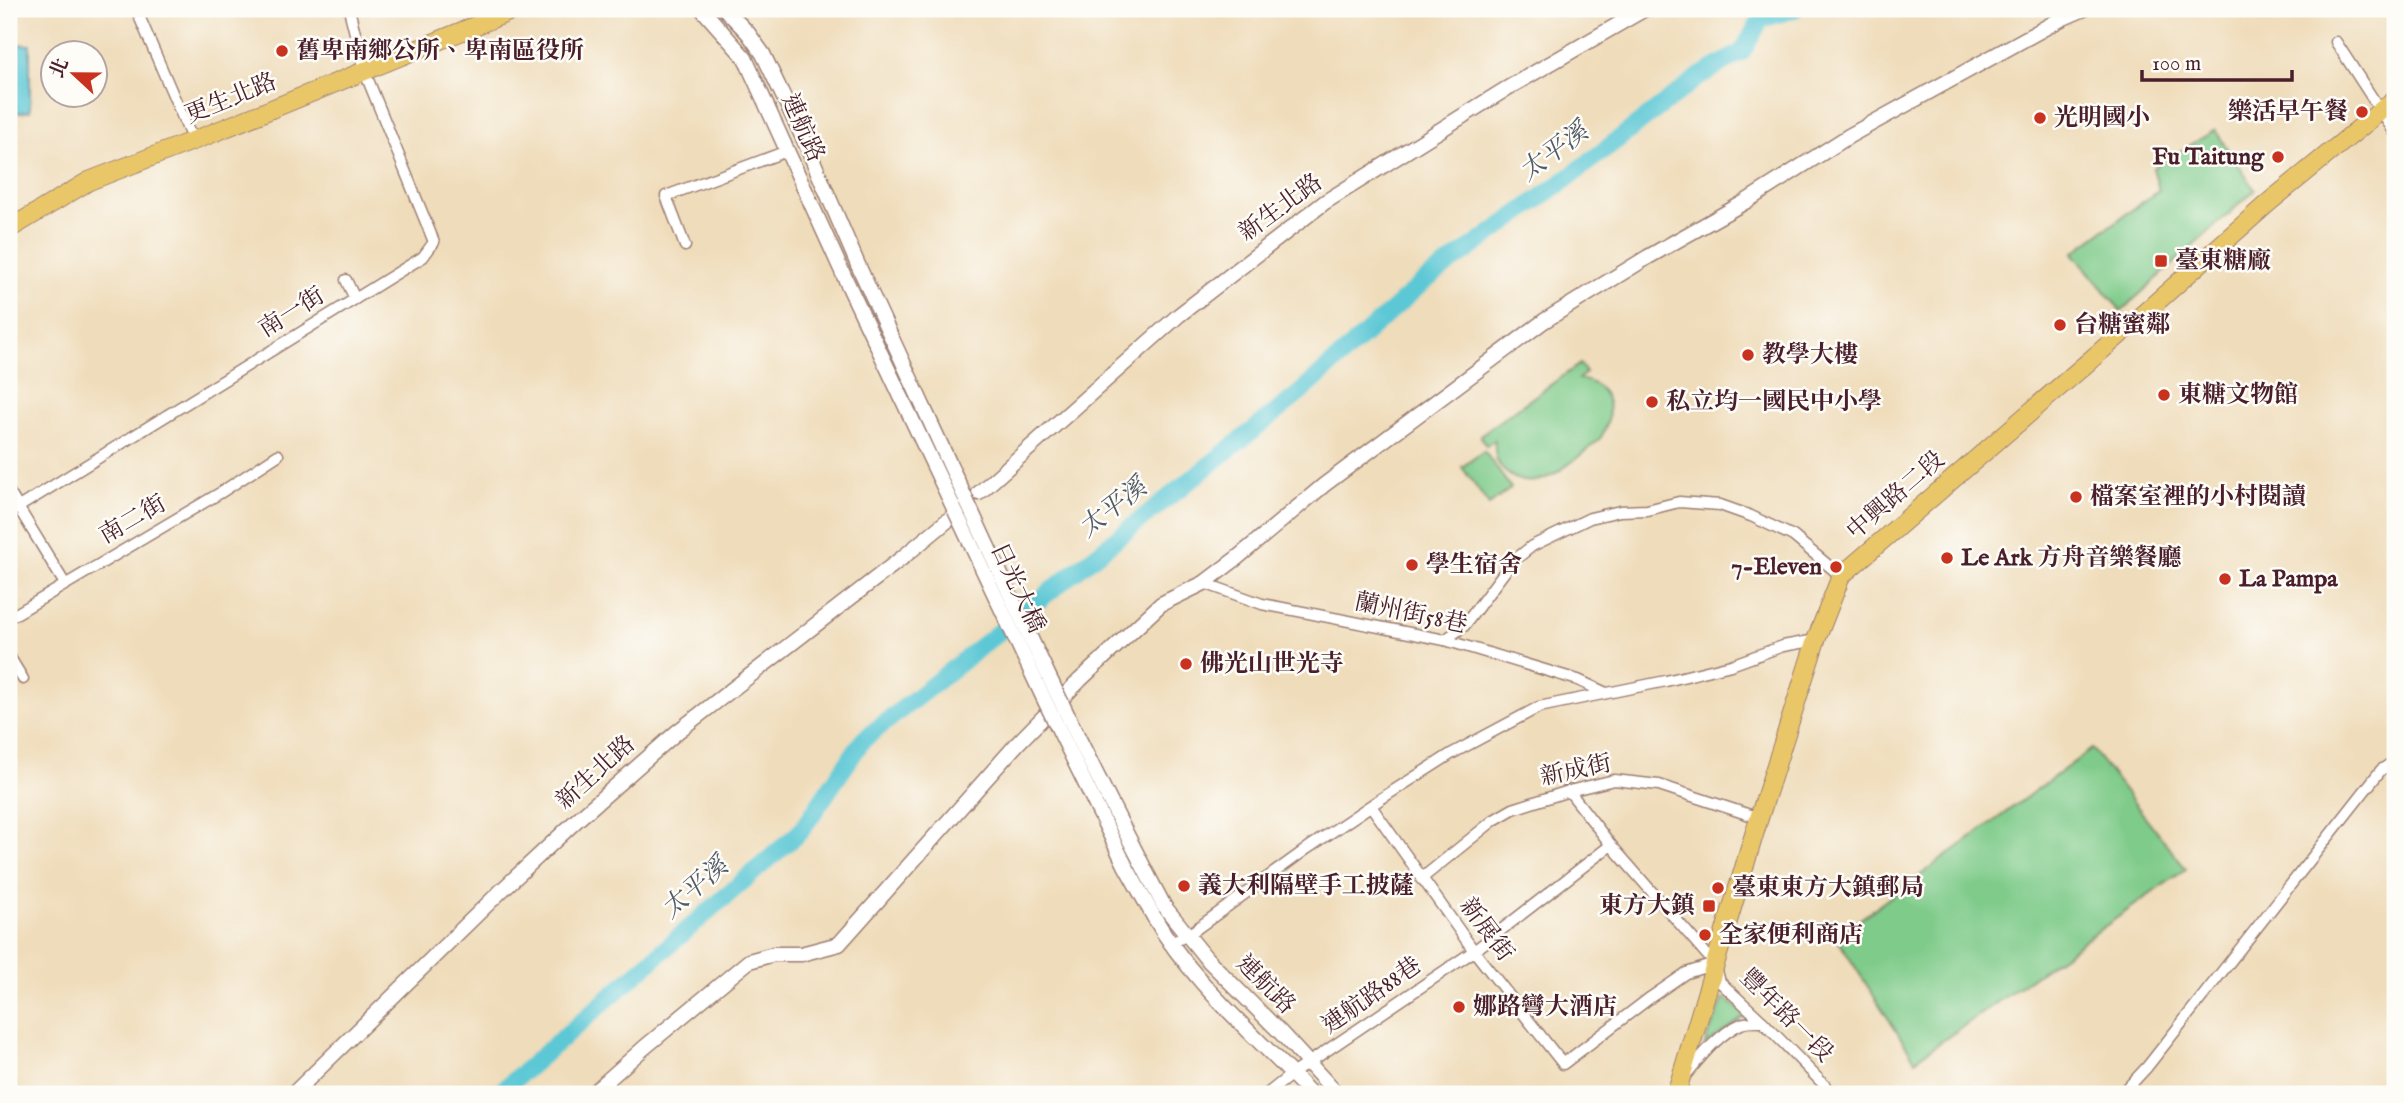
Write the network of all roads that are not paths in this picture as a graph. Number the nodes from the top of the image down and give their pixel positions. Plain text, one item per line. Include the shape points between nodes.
1 (136, 9) edge
2 (349, 9) edge
3 (516, 9) edge
4 (702, 9) edge
5 (725, 9) edge
6 (1645, 9) edge
7 (2084, 9) edge
8 (2336, 42) dead end
9 (770, 69) junction
10 (364, 70) junction
11 (752, 74) junction
12 (2395, 99) edge
13 (2379, 110) junction
14 (2395, 133) edge
15 (193, 141) junction
16 (786, 151) junction
17 (9, 229) edge
18 (685, 246) dead end
19 (858, 265) joint
20 (845, 276) joint
21 (346, 280) dead end
22 (355, 299) junction
23 (278, 455) dead end
24 (9, 492) edge
25 (979, 493) dead end
26 (13, 510) edge
27 (953, 516) dead end
28 (1841, 576) junction
29 (1204, 583) junction
30 (65, 584) junction
31 (9, 618) edge
32 (1445, 640) junction
33 (1816, 640) junction
34 (9, 656) edge
35 (23, 679) dead end
36 (1606, 692) junction
37 (2395, 761) edge
38 (1569, 791) junction
39 (1371, 806) junction
40 (1759, 818) junction
41 (1611, 845) junction
42 (1421, 879) junction
43 (1159, 911) junction
44 (1188, 935) junction
45 (1169, 944) junction
46 (1474, 951) junction
47 (1715, 964) junction
48 (1763, 1022) junction
49 (1309, 1064) junction
50 (1292, 1074) junction
51 (1678, 1088) edge
52 (293, 1094) edge
53 (593, 1094) edge
54 (1267, 1094) edge
55 (1311, 1094) edge
56 (1337, 1094) edge
57 (1833, 1094) edge
58 (2122, 1094) edge

1 - 15 street
2 - 10 street
3 - 10 main road, 更生北路
4 - 11 street, 連航路 via 745,58
5 - 9 street, 連航路 via 748,33
6 - 25 street, 新生北路 via 1325,202 1179,315
7 - 29 street via 1849,136 1544,321 1334,477
8 - 13 street
9 - 11 street
9 - 19 street, 連航路
10 - 15 main road, 更生北路
10 - 22 street, 南一街 via 434,242 423,257
11 - 16 street, 連航路
12 - 13 main road, 中興路二段
13 - 14 street
13 - 28 main road, 中興路二段
15 - 17 main road, 更生北路 via 89,181
16 - 18 street via 666,195
16 - 20 street, 連航路
19 - 43 street, 日光大橋, bridge
20 - 43 street, 日光大橋, bridge via 1125,865
21 - 22 street
22 - 26 street, 南一街
23 - 30 street, 南二街
24 - 26 street
26 - 30 street
27 - 52 street, 新生北路 via 677,732 501,891
28 - 32 street via 1793,536 1720,505 1679,502 1620,511 1590,518 1532,546 1511,563 1464,626
28 - 33 main road, 中興路二段
29 - 32 street, 蘭州街58巷 via 1262,604
29 - 53 street via 1161,604 1080,680 839,944 750,961
30 - 31 street, 南二街
32 - 36 street, 蘭州街58巷
33 - 36 street via 1783,646 1731,665
33 - 40 main road, 中興路二段
34 - 35 street
36 - 39 street via 1539,707 1516,718
37 - 58 street via 2381,770
38 - 40 street, 新成街 via 1614,780 1659,785
38 - 41 street, 豐年路一段
38 - 42 street, 新成街 via 1528,803 1494,820
39 - 42 street, 新展街
39 - 44 street
40 - 47 main road, 中興路二段
41 - 46 street, 連航路88巷
41 - 47 street, 豐年路一段
42 - 46 street, 新展街
43 - 44 street, 連航路
43 - 45 street, 連航路
44 - 45 street
44 - 49 street, 連航路
45 - 50 street, 連航路
46 - 47 street, 新展街 via 1563,1064 1686,973
46 - 49 street, 連航路88巷
47 - 48 street, 豐年路一段 via 1720,982
47 - 51 main road, 中興路二段
48 - 51 street via 1742,1023 1727,1034 1702,1055
48 - 57 street, 豐年路一段
49 - 50 street, 連航路88巷
49 - 56 street, 連航路
50 - 54 street, 連航路88巷
50 - 55 street, 連航路

